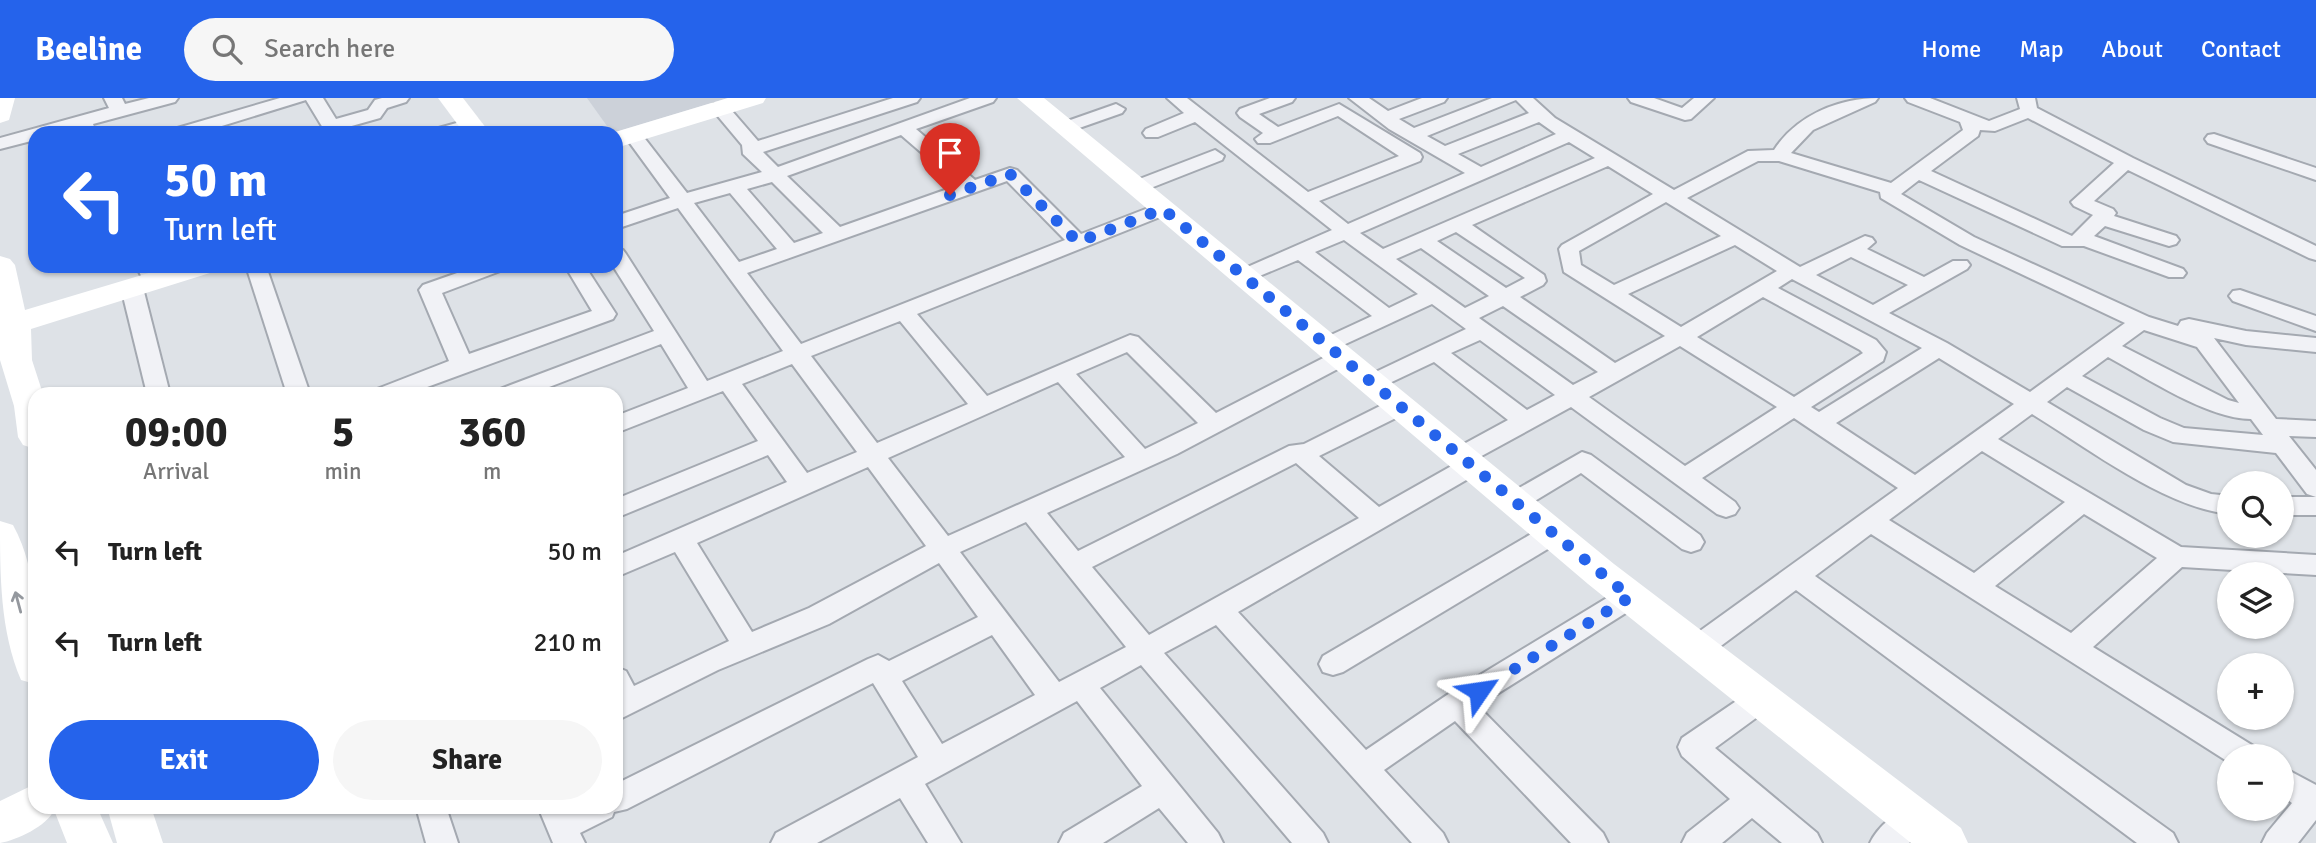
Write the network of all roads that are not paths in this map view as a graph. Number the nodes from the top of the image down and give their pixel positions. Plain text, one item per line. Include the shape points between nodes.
1 (3, 98) edge
2 (169, 98) edge
3 (299, 98) edge
4 (314, 98) edge
5 (400, 98) edge
6 (450, 98) edge
7 (754, 98) edge
8 (911, 98) edge
9 (936, 98) edge
10 (987, 98) edge
11 (1029, 98) edge
12 (1176, 98) edge
13 (1286, 98) edge
14 (1320, 98) edge
15 (1438, 98) edge
16 (1518, 98) edge
17 (1637, 98) edge
18 (1705, 98) edge
19 (1869, 98) edge
20 (1914, 98) edge
21 (1367, 100) edge
22 (116, 104) edge
23 (2028, 104) edge
24 (720, 108) junction
25 (1116, 109) dead end
26 (1339, 109) junction
27 (951, 111) junction
28 (0, 114) edge
29 (1198, 114) junction
30 (1541, 115) junction
31 (1386, 118) junction
32 (1968, 119) junction
33 (87, 126) edge
34 (216, 126) edge
35 (327, 126) edge
36 (340, 126) edge
37 (472, 126) edge
38 (904, 128) junction
39 (1065, 128) junction
40 (1152, 133) dead end
41 (1413, 135) junction
42 (1570, 135) junction
43 (28, 137) edge
44 (624, 137) edge
45 (2214, 139) dead end
46 (0, 144) edge
47 (750, 150) junction
48 (1444, 153) junction
49 (1215, 156) dead end
50 (1780, 156) junction
51 (1608, 159) junction
52 (2126, 162) junction
53 (1918, 172) junction
54 (775, 174) junction
55 (1480, 174) junction
56 (2316, 174) edge
57 (734, 186) junction
58 (972, 187) junction
59 (1136, 187) junction
60 (1894, 190) junction
61 (1669, 196) junction
62 (683, 200) junction
63 (1306, 200) junction
64 (1163, 209) junction
65 (2101, 218) junction
66 (623, 221) edge
67 (1458, 225) junction
68 (1345, 231) junction
69 (837, 235) junction
70 (1736, 237) junction
71 (2081, 238) junction
72 (1423, 240) junction
73 (2169, 240) dead end
74 (1078, 242) junction
75 (790, 251) junction
76 (1300, 251) junction
77 (2315, 256) edge
78 (1383, 257) junction
79 (0, 265) edge
80 (623, 265) edge
81 (1960, 265) dead end
82 (736, 270) junction
83 (169, 273) edge
84 (258, 273) edge
85 (477, 273) edge
86 (579, 273) edge
87 (1796, 273) junction
88 (2176, 273) dead end
89 (1242, 276) junction
90 (144, 278) edge
91 (1924, 285) junction
92 (1763, 288) junction
93 (1612, 294) junction
94 (1434, 295) junction
95 (2240, 296) dead end
96 (1506, 298) junction
97 (903, 312) junction
98 (1874, 313) junction
99 (1387, 317) junction
100 (2141, 322) junction
101 (1473, 323) junction
102 (2182, 324) dead end
103 (2316, 324) edge
104 (7, 326) edge
105 (667, 334) junction
106 (1680, 337) junction
107 (2316, 345) edge
108 (2106, 347) junction
109 (1939, 348) junction
110 (1334, 352) junction
111 (1435, 352) junction
112 (797, 353) junction
113 (462, 364) junction
114 (1062, 373) junction
115 (1614, 373) junction
116 (2066, 377) junction
117 (728, 381) junction
118 (1371, 383) junction
119 (158, 387) edge
120 (297, 387) edge
121 (403, 387) edge
122 (544, 387) edge
123 (702, 391) junction
124 (1573, 395) junction
125 (28, 397) edge
126 (2032, 402) junction
127 (1400, 407) junction
128 (1793, 407) junction
129 (984, 408) junction
130 (1525, 421) junction
131 (623, 422) edge
132 (1819, 423) junction
133 (1214, 425) junction
134 (2270, 428) junction
135 (2316, 429) edge
136 (1981, 440) junction
137 (773, 444) junction
138 (1298, 452) junction
139 (874, 457) junction
140 (1141, 460) junction
141 (1465, 461) junction
142 (1685, 477) junction
143 (804, 487) junction
144 (1916, 488) junction
145 (2316, 488) edge
146 (2083, 501) junction
147 (1514, 502) junction
148 (2217, 504) edge
149 (623, 506) edge
150 (2294, 506) edge
151 (2316, 506) edge
152 (1726, 508) dead end
153 (1030, 510) junction
154 (1377, 520) junction
155 (1871, 521) junction
156 (1552, 534) junction
157 (0, 535) edge
158 (681, 539) junction
159 (1691, 542) dead end
160 (943, 549) junction
161 (2176, 557) junction
162 (623, 564) edge
163 (1075, 565) junction
164 (2316, 565) edge
165 (1796, 576) junction
166 (1975, 587) junction
167 (1630, 597) junction
168 (1219, 610) junction
169 (997, 620) junction
170 (28, 641) edge
171 (746, 646) junction
172 (2073, 648) junction
173 (1696, 649) junction
174 (1145, 650) junction
175 (1333, 664) dead end
176 (884, 677) junction
177 (1081, 685) junction
178 (623, 696) edge
179 (1055, 699) junction
180 (1761, 699) junction
181 (1457, 704) junction
182 (2225, 744) edge
183 (937, 762) junction
184 (1363, 768) junction
185 (905, 779) junction
186 (2294, 787) edge
187 (1163, 789) junction
188 (623, 795) edge
189 (1752, 800) junction
190 (2315, 800) edge
191 (28, 808) edge
192 (78, 814) edge
193 (131, 814) edge
194 (433, 814) edge
195 (585, 814) edge
196 (1914, 819) junction
197 (0, 824) edge
198 (561, 825) edge
199 (90, 843) edge
200 (139, 843) edge
201 (442, 843) edge
202 (787, 843) edge
203 (945, 843) edge
204 (1075, 843) edge
205 (1206, 843) edge
206 (1312, 843) edge
207 (1432, 843) edge
208 (1592, 843) edge
209 (1698, 843) edge
210 (1807, 843) edge
211 (1886, 843) edge
212 (1945, 843) edge
213 (2162, 843) edge
214 (2278, 843) edge

1 - 28 street
2 - 22 street
3 - 34 street
4 - 35 street
5 - 36 street
6 - 37 street
7 - 24 street
8 - 47 street
9 - 27 street
10 - 27 street
11 - 39 street
12 - 29 street
13 - 26 street via 1246,113 1270,136
14 - 26 street
15 - 31 street
16 - 30 street
16 - 41 street
17 - 18 street via 1685,115
19 - 50 street via 1803,127 1787,141
20 - 32 street
21 - 31 street
22 - 33 street
23 - 32 street via 1989,127
23 - 52 street
24 - 44 street
24 - 47 street via 751,144
25 - 39 street
26 - 63 street via 1413,157
27 - 38 street
29 - 40 street
29 - 63 street
30 - 42 street
30 - 48 street
31 - 41 street
32 - 53 street via 1972,132
38 - 54 street
38 - 58 street
39 - 59 street
41 - 48 street
42 - 51 street
42 - 55 street
43 - 46 street
44 - 62 street
45 - 56 street
47 - 54 street
48 - 55 street
49 - 59 street
50 - 60 street
50 - 61 street via 1755,155
51 - 61 street
51 - 67 street
52 - 65 street via 2081,201 2106,213
52 - 77 street
53 - 60 street
53 - 71 street via 2069,242
54 - 57 street
54 - 69 street
55 - 68 street
57 - 62 street
57 - 75 street
58 - 69 street
58 - 74 street via 1010,174
59 - 64 street
60 - 100 street via 1888,194 1966,241
61 - 70 street
61 - 93 street via 1569,249 1571,268
62 - 66 street
62 - 82 street
63 - 68 street
64 - 74 street
64 - 89 street
65 - 71 street
65 - 73 street
67 - 72 street
67 - 96 street via 1534,275 1536,281 1531,286
68 - 76 street
68 - 78 street
69 - 75 street
70 - 87 street
70 - 93 street
71 - 88 street
72 - 78 street
72 - 96 street
74 - 97 street
75 - 82 street
76 - 89 street
76 - 99 street
78 - 94 street
79 - 104 street
80 - 105 street
81 - 91 street
82 - 112 street
83 - 90 street
84 - 120 street
85 - 113 street via 430,290
86 - 113 street via 605,314
87 - 91 street via 1859,245
87 - 92 street
87 - 98 street
89 - 110 street
90 - 104 street
90 - 119 street
91 - 98 street
92 - 106 street
92 - 128 street via 1875,352
93 - 106 street
94 - 99 street
94 - 101 street
95 - 103 street
96 - 101 street
96 - 115 street
97 - 112 street
97 - 129 street
98 - 109 street
99 - 110 street
100 - 108 street
100 - 134 street via 2205,342
101 - 111 street
101 - 124 street
102 - 107 street via 2246,338
104 - 125 street
105 - 122 street
105 - 123 street
106 - 115 street
106 - 128 street
108 - 116 street
108 - 134 street
109 - 126 street
109 - 132 street
110 - 118 street
110 - 133 street
111 - 118 street
111 - 130 street
112 - 117 street
112 - 139 street
113 - 121 street
114 - 129 street
114 - 133 street via 1130,342
114 - 140 street
115 - 124 street
116 - 126 street
116 - 134 street via 2180,436
117 - 123 street
117 - 137 street
118 - 127 street
123 - 131 street
124 - 130 street
124 - 142 street
126 - 136 street
126 - 148 street via 2177,491
127 - 138 street via 1307,452
127 - 141 street
128 - 132 street
128 - 142 street
129 - 139 street
130 - 141 street
132 - 144 street
133 - 140 street
134 - 135 street
134 - 145 street
136 - 144 street
136 - 146 street
137 - 143 street
137 - 149 street
138 - 154 street
138 - 163 street
139 - 143 street
139 - 160 street
140 - 153 street
141 - 147 street
141 - 154 street
142 - 152 street
143 - 158 street
144 - 155 street
146 - 161 street
146 - 166 street
147 - 156 street
147 - 159 street via 1582,461
150 - 151 street
153 - 160 street
153 - 163 street
154 - 168 street
155 - 165 street
155 - 166 street
156 - 167 street
156 - 175 street
170 -> 157 street
158 - 162 street
158 - 171 street
160 - 169 street
160 - 171 street via 818,616
161 - 164 street
161 - 172 street
163 - 174 street
165 - 173 street
165 - 213 street
166 - 172 street
167 - 173 street
167 - 181 street
168 - 174 street
168 - 184 street
169 - 176 street
169 - 179 street
171 - 178 street
172 - 182 street
173 - 180 street
174 - 177 street
174 - 206 street
176 - 183 street
176 - 188 street via 878,667
177 - 179 street
177 - 187 street
179 - 183 street
180 - 189 street via 1693,747
180 - 196 street
181 - 184 street
181 - 208 street
183 - 185 street
184 - 207 street
185 - 202 street
185 - 203 street
186 - 190 street
187 - 204 street
187 - 205 street
189 - 209 street
189 - 210 street
190 - 214 street
191 - 197 street
192 - 199 street
193 - 200 street
194 - 201 street
195 - 198 street
196 - 211 street
196 - 212 street

